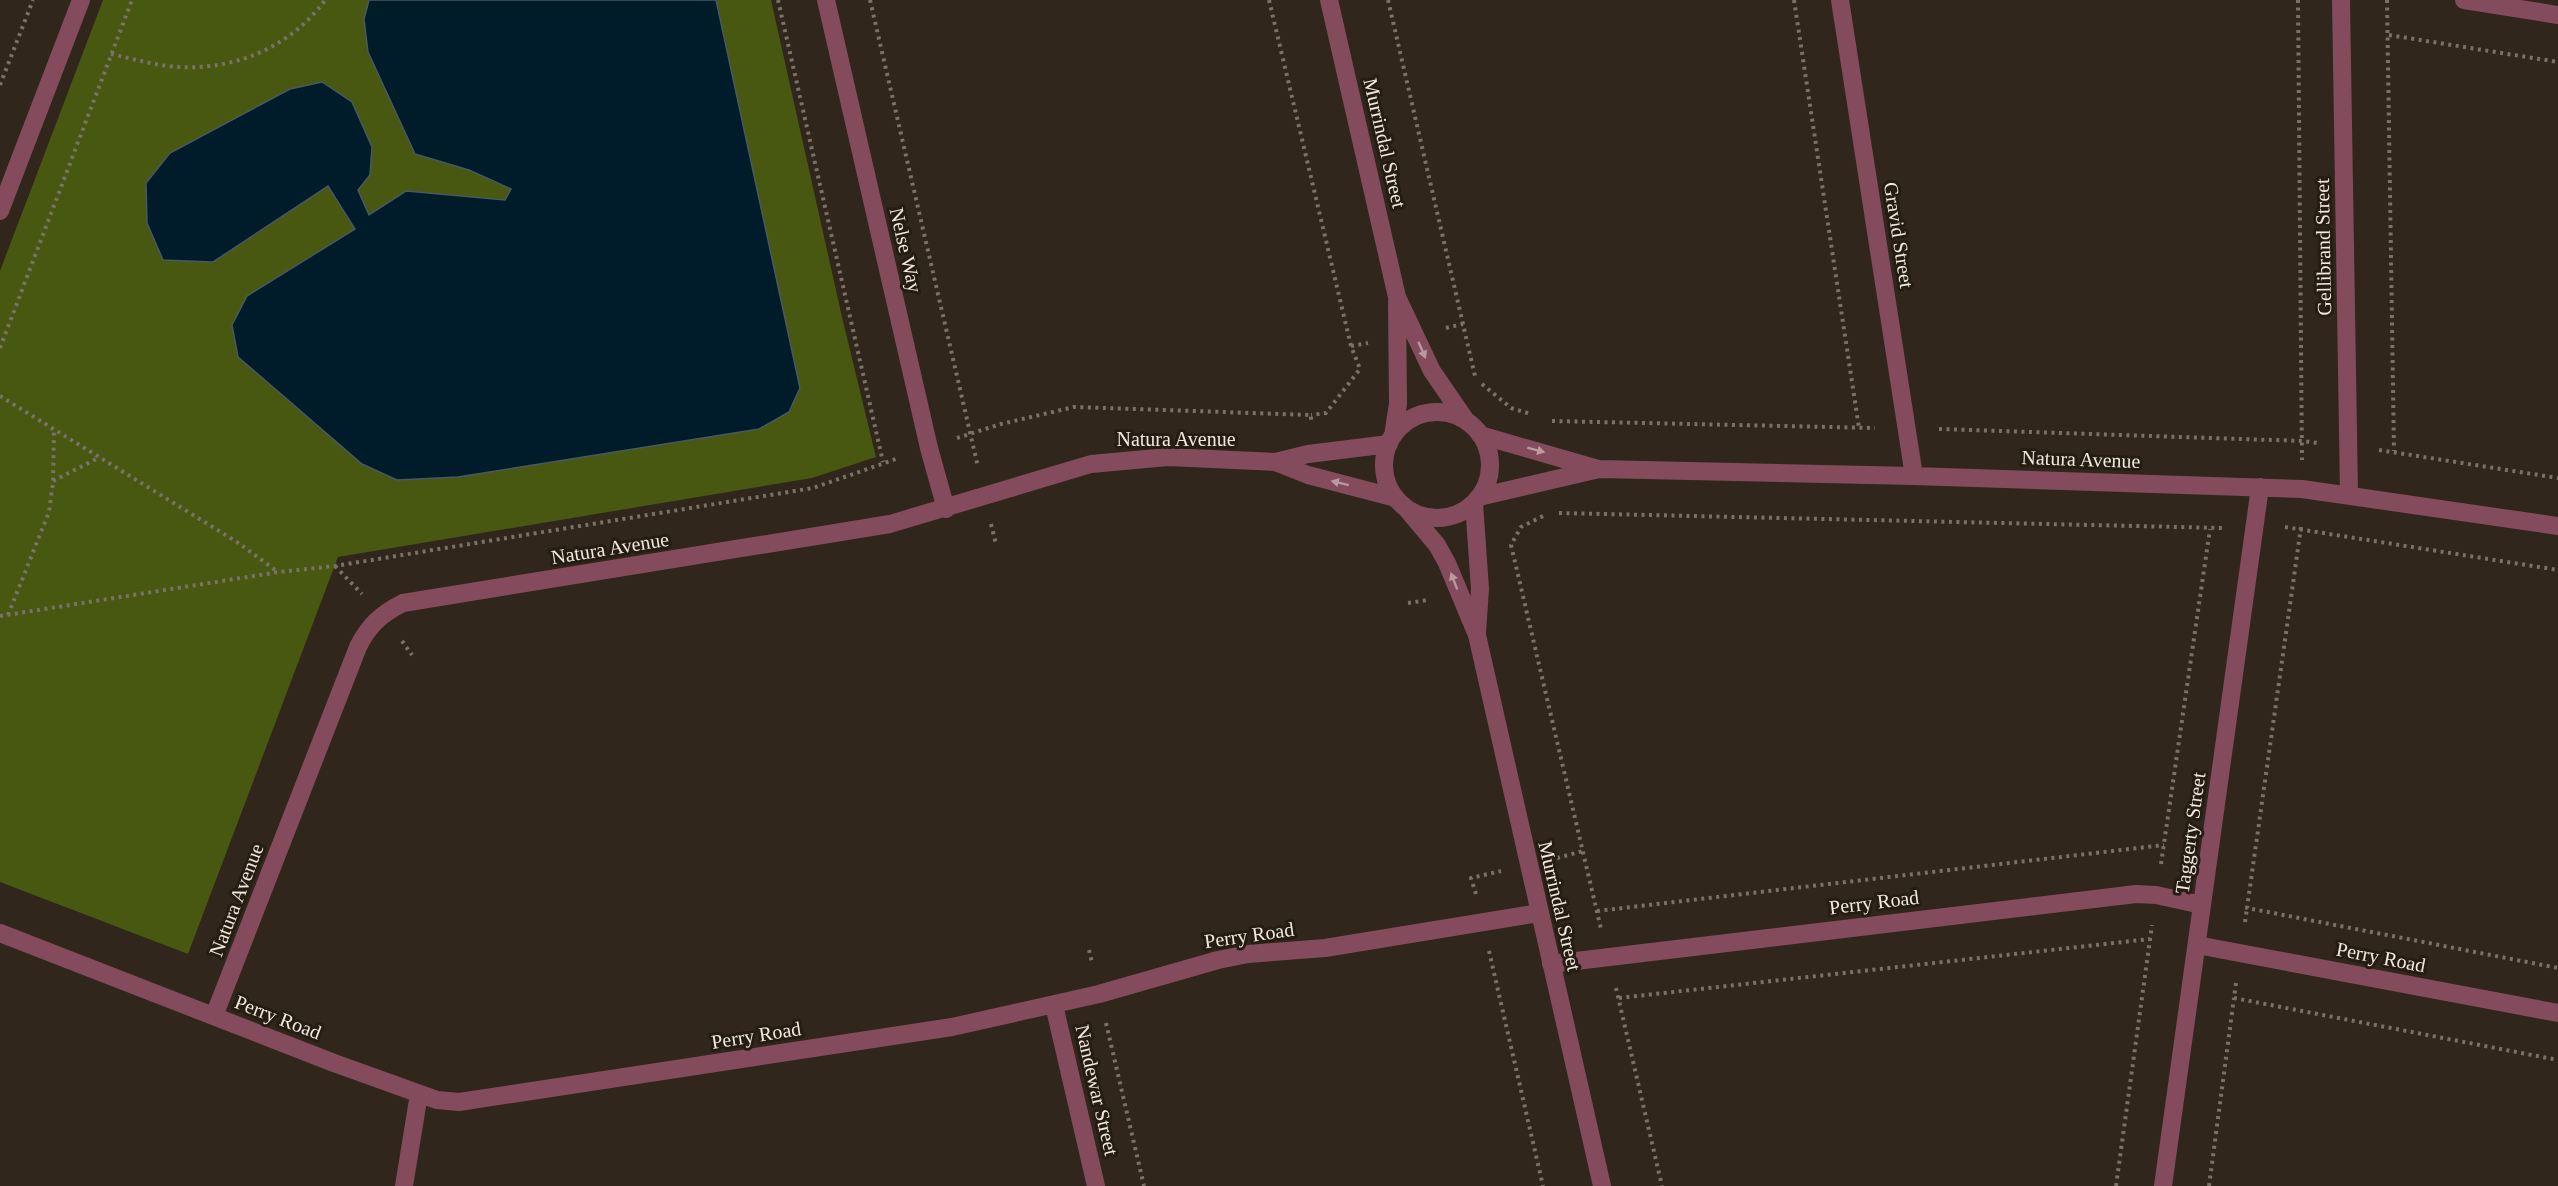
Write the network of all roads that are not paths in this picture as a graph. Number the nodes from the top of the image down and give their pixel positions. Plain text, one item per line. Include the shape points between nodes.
1 (81, 0) edge
2 (826, 0) edge
3 (1329, 0) edge
4 (1840, 0) edge
5 (2341, 0) edge
6 (2464, 0) edge
7 (2558, 15) edge
8 (0, 211) edge
9 (1398, 297) junction
10 (1473, 428) junction
11 (1391, 440) junction
12 (1275, 462) junction
13 (1599, 469) junction
14 (1914, 476) junction
15 (2259, 487) junction
16 (2349, 494) junction
17 (1477, 500) junction
18 (1400, 503) junction
19 (946, 509) junction
20 (2558, 526) edge
21 (1477, 635) junction
22 (2202, 905) junction
23 (1539, 913) junction
24 (0, 933) edge
25 (2197, 945) junction
26 (1551, 964) junction
27 (1054, 1005) junction
28 (2558, 1013) edge
29 (214, 1016) junction
30 (419, 1094) junction
31 (404, 1186) edge
32 (1096, 1186) edge
33 (1602, 1186) edge
34 (2163, 1186) edge

1 - 8 street
2 - 19 street, Nelse Way
3 - 9 street, Murrindal Street
4 - 14 street, Gravid Street
5 - 16 street, Gellibrand Street
6 - 7 street
9 -> 10 street, Murrindal Street via 1432,371
9 - 11 street, Murrindal Street via 1398,404
10 - 11 street via 1448,414 1427,413 1408,422
10 -> 13 street, Natura Avenue
10 - 17 street via 1487,450 1490,466
11 - 12 street, Natura Avenue
11 - 18 street via 1384,472
18 -> 12 street, Natura Avenue
12 - 19 street, Natura Avenue via 1123,459 1091,464
13 - 14 street, Natura Avenue
13 - 17 street, Natura Avenue
14 - 15 street, Natura Avenue
15 - 16 street, Natura Avenue
15 - 22 street, Taggerty Street
16 - 20 street, Natura Avenue
17 - 18 street via 1455,515 1440,518 1425,517
17 - 21 street, Murrindal Street
21 -> 18 street, Murrindal Street via 1437,545
19 - 29 street, Natura Avenue via 890,524 403,603 382,614 358,647
21 - 23 street, Murrindal Street
22 - 25 street, Taggerty Street
22 - 26 street, Perry Road via 2156,895 2107,897
23 - 26 street, Murrindal Street
23 - 27 street, Perry Road via 1325,948 1248,954
24 - 29 street, Perry Road
25 - 28 street, Perry Road
25 - 34 street, Taggerty Street
26 - 33 street, Murrindal Street
27 - 30 street, Perry Road via 952,1027 480,1100 437,1100
27 - 32 street, Nandewar Street
29 - 30 street, Perry Road
30 - 31 street

